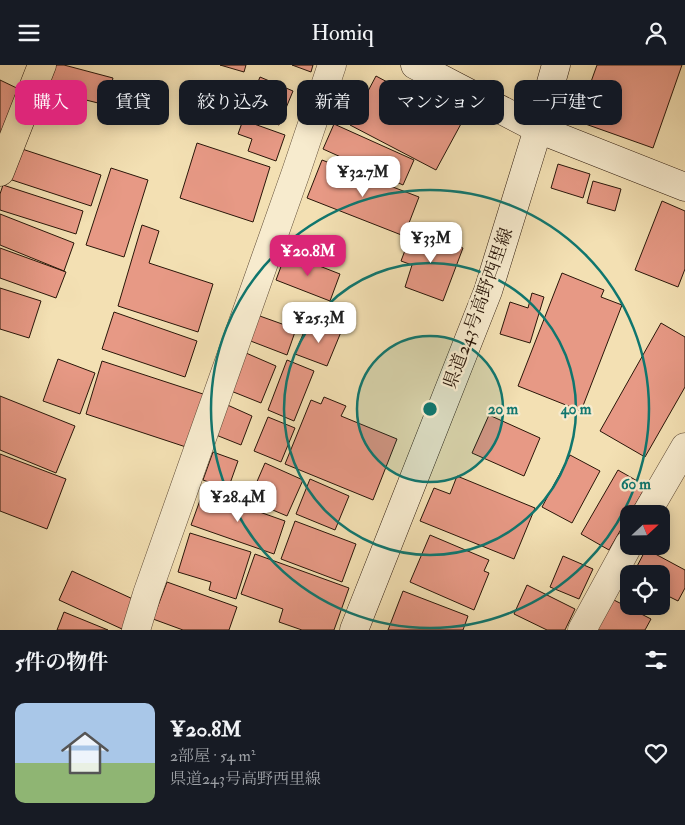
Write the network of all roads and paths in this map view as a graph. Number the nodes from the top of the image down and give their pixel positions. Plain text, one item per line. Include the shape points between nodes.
1 (42, 65) edge
2 (332, 65) edge
3 (415, 65) edge
4 (556, 65) edge
5 (538, 129) junction
6 (0, 172) edge
7 (685, 187) edge
8 (685, 447) edge
9 (651, 505) edge
10 (623, 555) edge
11 (136, 630) edge
12 (354, 630) edge
13 (582, 630) edge

1 - 6 main road
2 - 11 street
3 - 5 street
4 - 5 street, 県道243号高野西里線
5 - 7 street
5 - 12 street, 県道243号高野西里線 via 488,291
8 - 9 street
10 - 13 street

